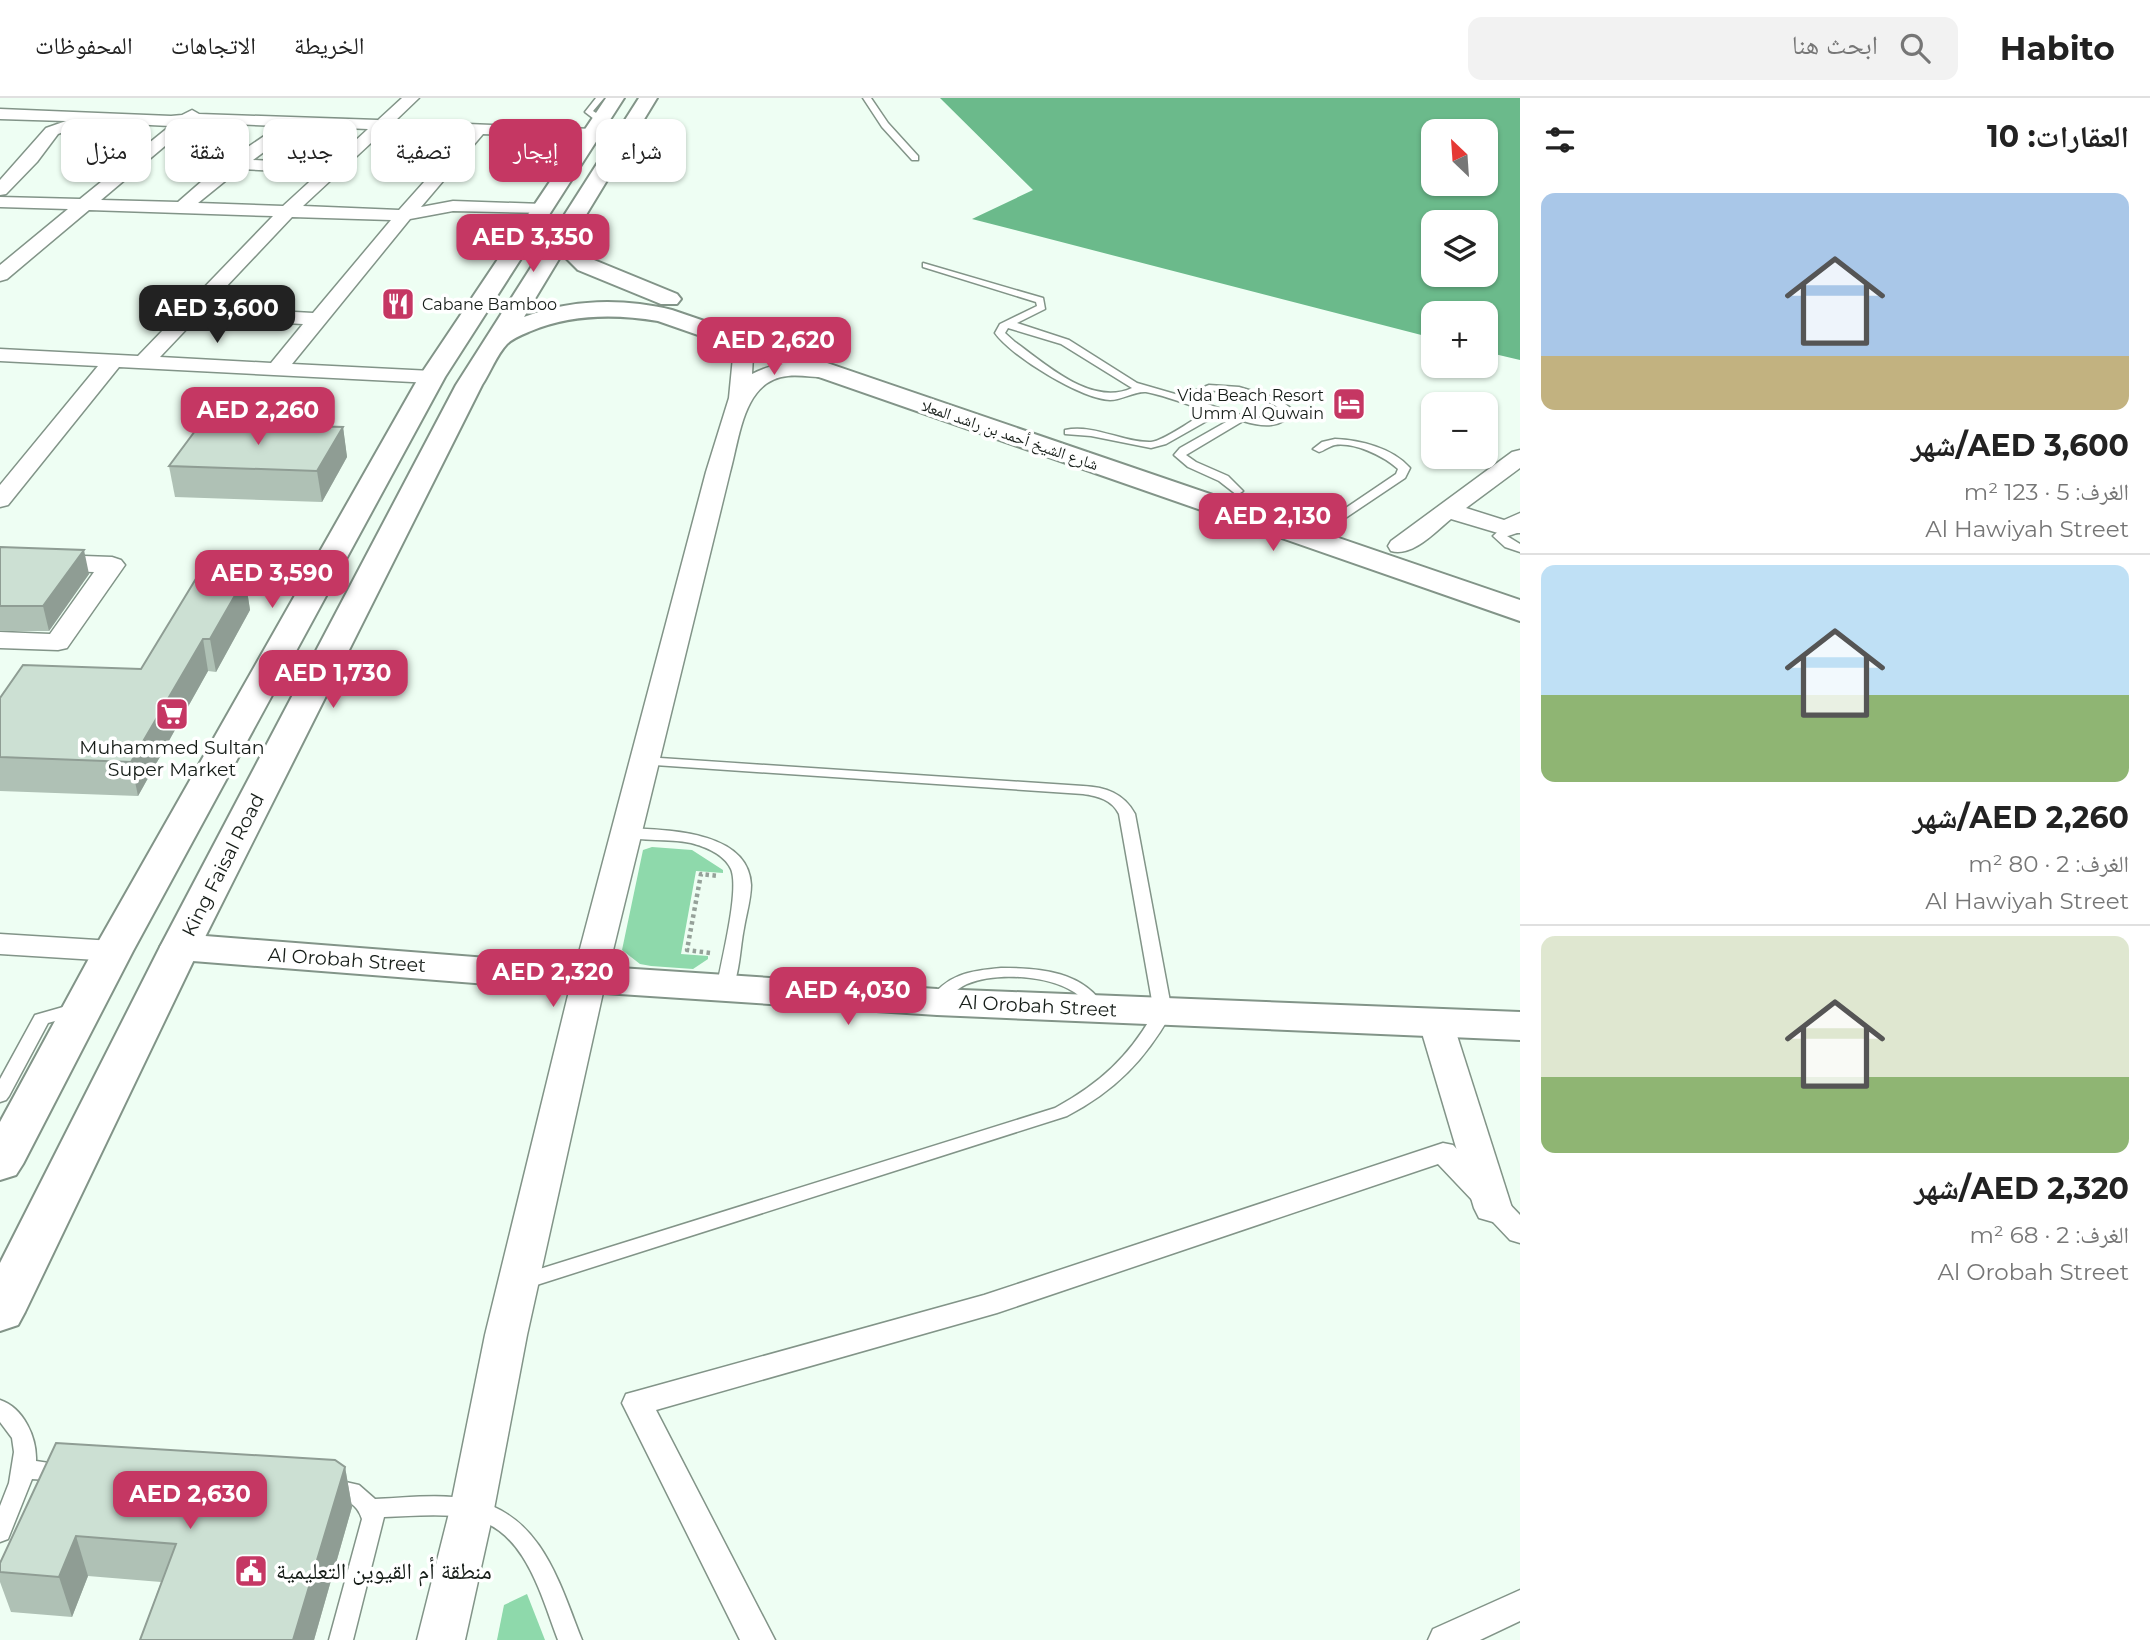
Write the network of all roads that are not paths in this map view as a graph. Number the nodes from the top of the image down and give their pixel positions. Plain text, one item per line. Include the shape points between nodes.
1 (24, 98) edge
2 (212, 98) edge
3 (411, 98) edge
4 (648, 98) edge
5 (867, 98) edge
6 (114, 105) dead end
7 (602, 113) edge
8 (95, 118) junction
9 (187, 119) edge
10 (198, 119) edge
11 (239, 119) edge
12 (388, 119) edge
13 (165, 120) edge
14 (475, 128) edge
15 (480, 128) junction
16 (371, 134) edge
17 (165, 137) edge
18 (357, 147) edge
19 (915, 158) dead end
20 (212, 182) edge
21 (318, 182) edge
22 (0, 190) edge
23 (0, 202) edge
24 (83, 205) junction
25 (181, 209) junction
26 (543, 209) junction
27 (287, 212) junction
28 (404, 215) junction
29 (560, 239) junction
30 (926, 265) dead end
31 (0, 275) edge
32 (635, 287) junction
33 (611, 307) junction
34 (191, 312) junction
35 (317, 319) junction
36 (1009, 324) junction
37 (723, 335) junction
38 (497, 339) junction
39 (0, 355) edge
40 (113, 362) junction
41 (142, 363) junction
42 (277, 369) junction
43 (830, 372) junction
44 (432, 377) junction
45 (1141, 388) junction
46 (740, 398) junction
47 (1183, 400) junction
48 (1217, 410) junction
49 (1242, 417) junction
50 (1069, 432) junction
51 (1319, 449) dead end
52 (1520, 457) edge
53 (11, 474) edge
54 (1237, 491) junction
55 (0, 500) edge
56 (1449, 512) junction
57 (1332, 523) junction
58 (1517, 532) edge
59 (1400, 546) junction
60 (0, 561) edge
61 (1520, 584) edge
62 (1520, 611) edge
63 (0, 640) edge
64 (645, 761) junction
65 (626, 833) junction
66 (0, 944) edge
67 (180, 947) junction
68 (113, 951) junction
69 (719, 974) junction
70 (589, 979) junction
71 (83, 1008) junction
72 (1163, 1012) junction
73 (1436, 1023) junction
74 (1520, 1026) edge
75 (0, 1096) edge
76 (0, 1164) edge
77 (1493, 1208) junction
78 (1520, 1233) edge
79 (519, 1283) junction
80 (0, 1312) edge
81 (0, 1409) edge
82 (26, 1470) junction
83 (81, 1473) edge
84 (301, 1485) edge
85 (370, 1508) junction
86 (472, 1509) junction
87 (0, 1532) edge
88 (1520, 1605) edge
89 (341, 1640) edge
90 (441, 1640) edge
91 (570, 1640) edge
92 (758, 1640) edge
93 (1445, 1640) edge

1 - 8 street via 0,114
2 - 9 street
3 - 12 street
4 - 29 main road, King Faisal Road
5 - 19 lane
6 - 8 street
7 - 15 street
7 - 26 main road
8 - 13 street
8 - 22 street via 52,131
10 - 11 street
14 - 15 street
15 - 28 street
16 - 18 street
17 - 24 street
20 - 25 street
21 - 27 street
23 - 24 street
24 - 25 street
24 - 31 street
25 - 27 street
26 - 28 street via 453,206
26 - 44 main road
27 - 28 street
27 - 34 street
28 - 35 street
29 - 32 main road, شارع الشيخ أحمد بن راشد المعلا via 586,265
29 - 38 main road, King Faisal Road
30 - 36 lane via 1043,302 1042,307
32 - 33 main road via 590,278 561,282 550,291 559,300
32 - 50 main road, شارع الشيخ أحمد بن راشد المعلا
33 - 37 main road, شارع الشيخ أحمد بن راشد المعلا via 663,315
33 - 38 main road, شارع الشيخ أحمد بن راشد المعلا via 533,319
34 - 35 street
34 - 41 street
35 - 42 street
36 - 45 lane via 1065,342
36 - 45 lane via 1000,330 1003,338 1080,390 1118,397
37 - 43 main road, شارع الشيخ أحمد بن راشد المعلا
37 - 46 street via 743,356
38 - 67 main road, King Faisal Road via 469,385
39 - 40 street
40 - 41 street
40 - 53 street
41 - 42 street
42 - 44 street
43 - 46 street via 773,372 750,383
43 - 62 main road, شارع الشيخ أحمد بن راشد المعلا
44 - 68 main road
45 - 47 lane
46 - 64 street
47 - 48 lane
47 - 49 lane via 1219,386 1281,403 1289,411 1274,422
48 - 49 lane
48 - 50 lane via 1157,444
49 - 54 lane via 1180,455 1223,477
50 - 54 main road, شارع الشيخ أحمد بن راشد المعلا
51 - 57 lane via 1344,443 1391,457 1405,471
52 - 56 street
53 - 55 street
54 - 57 main road, شارع الشيخ أحمد بن راشد المعلا
56 - 58 street
56 - 59 street
57 - 59 main road, شارع الشيخ أحمد بن راشد المعلا
59 - 61 main road, شارع الشيخ أحمد بن راشد المعلا
60 - 63 street via 113,565 58,642
64 - 65 street
64 - 72 lane via 1083,790 1113,797 1127,814
65 - 69 lane via 703,839 735,861 743,885
65 - 70 street
66 - 68 street
67 - 70 main road, Al Orobah Street
67 - 80 main road, King Faisal Road
68 - 71 main road
69 - 70 main road, Al Orobah Street
69 - 72 main road, Al Orobah Street via 937,1002
70 - 79 street
71 - 75 lane via 41,1019
71 - 76 main road
72 - 73 main road, Al Orobah Street
72 - 79 lane via 1127,1067 1098,1092 1061,1112
73 - 74 main road, Al Orobah Street
73 - 77 street
77 - 78 street
77 - 92 street via 1443,1152 987,1305 637,1403
79 - 86 street
81 - 82 lane via 15,1420 26,1443
82 - 83 lane
82 - 87 lane
84 - 85 lane via 354,1491
85 - 86 lane
85 - 89 lane via 372,1531
86 - 90 street
86 - 91 lane via 506,1523 530,1548
88 - 93 street

